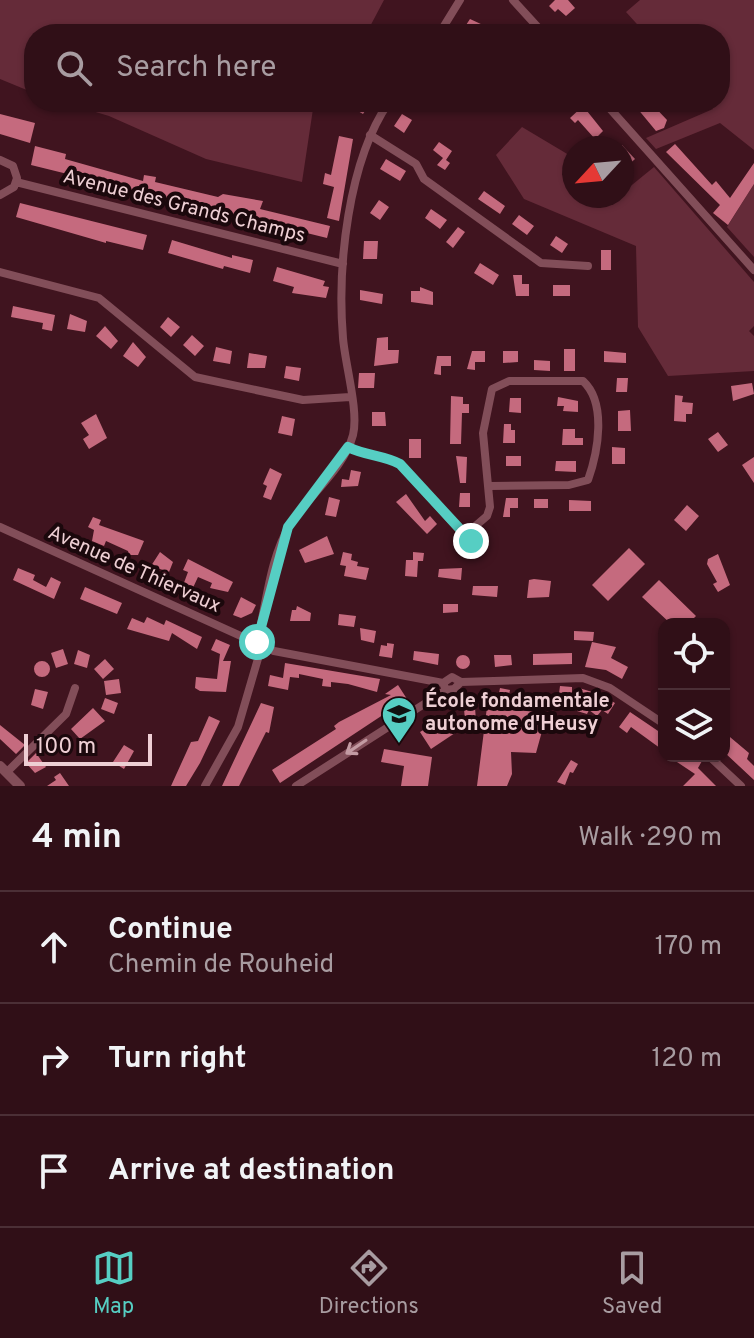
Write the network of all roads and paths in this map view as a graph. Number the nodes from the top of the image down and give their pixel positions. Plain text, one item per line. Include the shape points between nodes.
1 (460, 0) edge
2 (513, 0) edge
3 (445, 24) edge
4 (535, 24) edge
5 (383, 112) edge
6 (613, 112) edge
7 (370, 135) junction
8 (0, 160) edge
9 (16, 182) junction
10 (0, 195) edge
11 (343, 264) junction
12 (588, 266) dead end
13 (754, 270) edge
14 (0, 272) edge
15 (350, 397) junction
16 (348, 447) junction
17 (490, 486) junction
18 (0, 527) edge
19 (466, 534) junction
20 (472, 544) dead end
21 (259, 644) junction
22 (444, 686) junction
23 (75, 688) dead end
24 (658, 720) edge
25 (715, 762) edge
26 (3, 769) edge
27 (20, 786) edge
28 (205, 786) edge
29 (296, 786) edge
30 (741, 786) edge

1 - 3 street
2 - 4 street
5 - 7 street
6 - 13 street
7 - 11 street via 350,211
7 - 12 street via 416,164 424,179 541,263
8 - 9 street via 13,166
9 - 10 street
9 - 11 street, Avenue des Grands Champs
11 - 15 street
14 - 15 street via 99,298 195,377 303,400
15 - 16 street via 354,424
16 - 19 street via 400,464
16 - 21 street via 288,527
17 - 17 street via 483,433 492,389 509,381 583,381 590,388 597,423 588,480
17 - 19 street via 487,516
18 - 21 street, Avenue de Thiervaux
19 - 20 street
21 - 22 street, Avenue de Thiervaux
21 - 28 street via 238,727
22 - 24 street, Avenue de Thiervaux via 452,677 461,682 583,678 610,688
22 -> 29 street
23 - 26 street via 66,714
25 - 30 street
26 - 27 street

